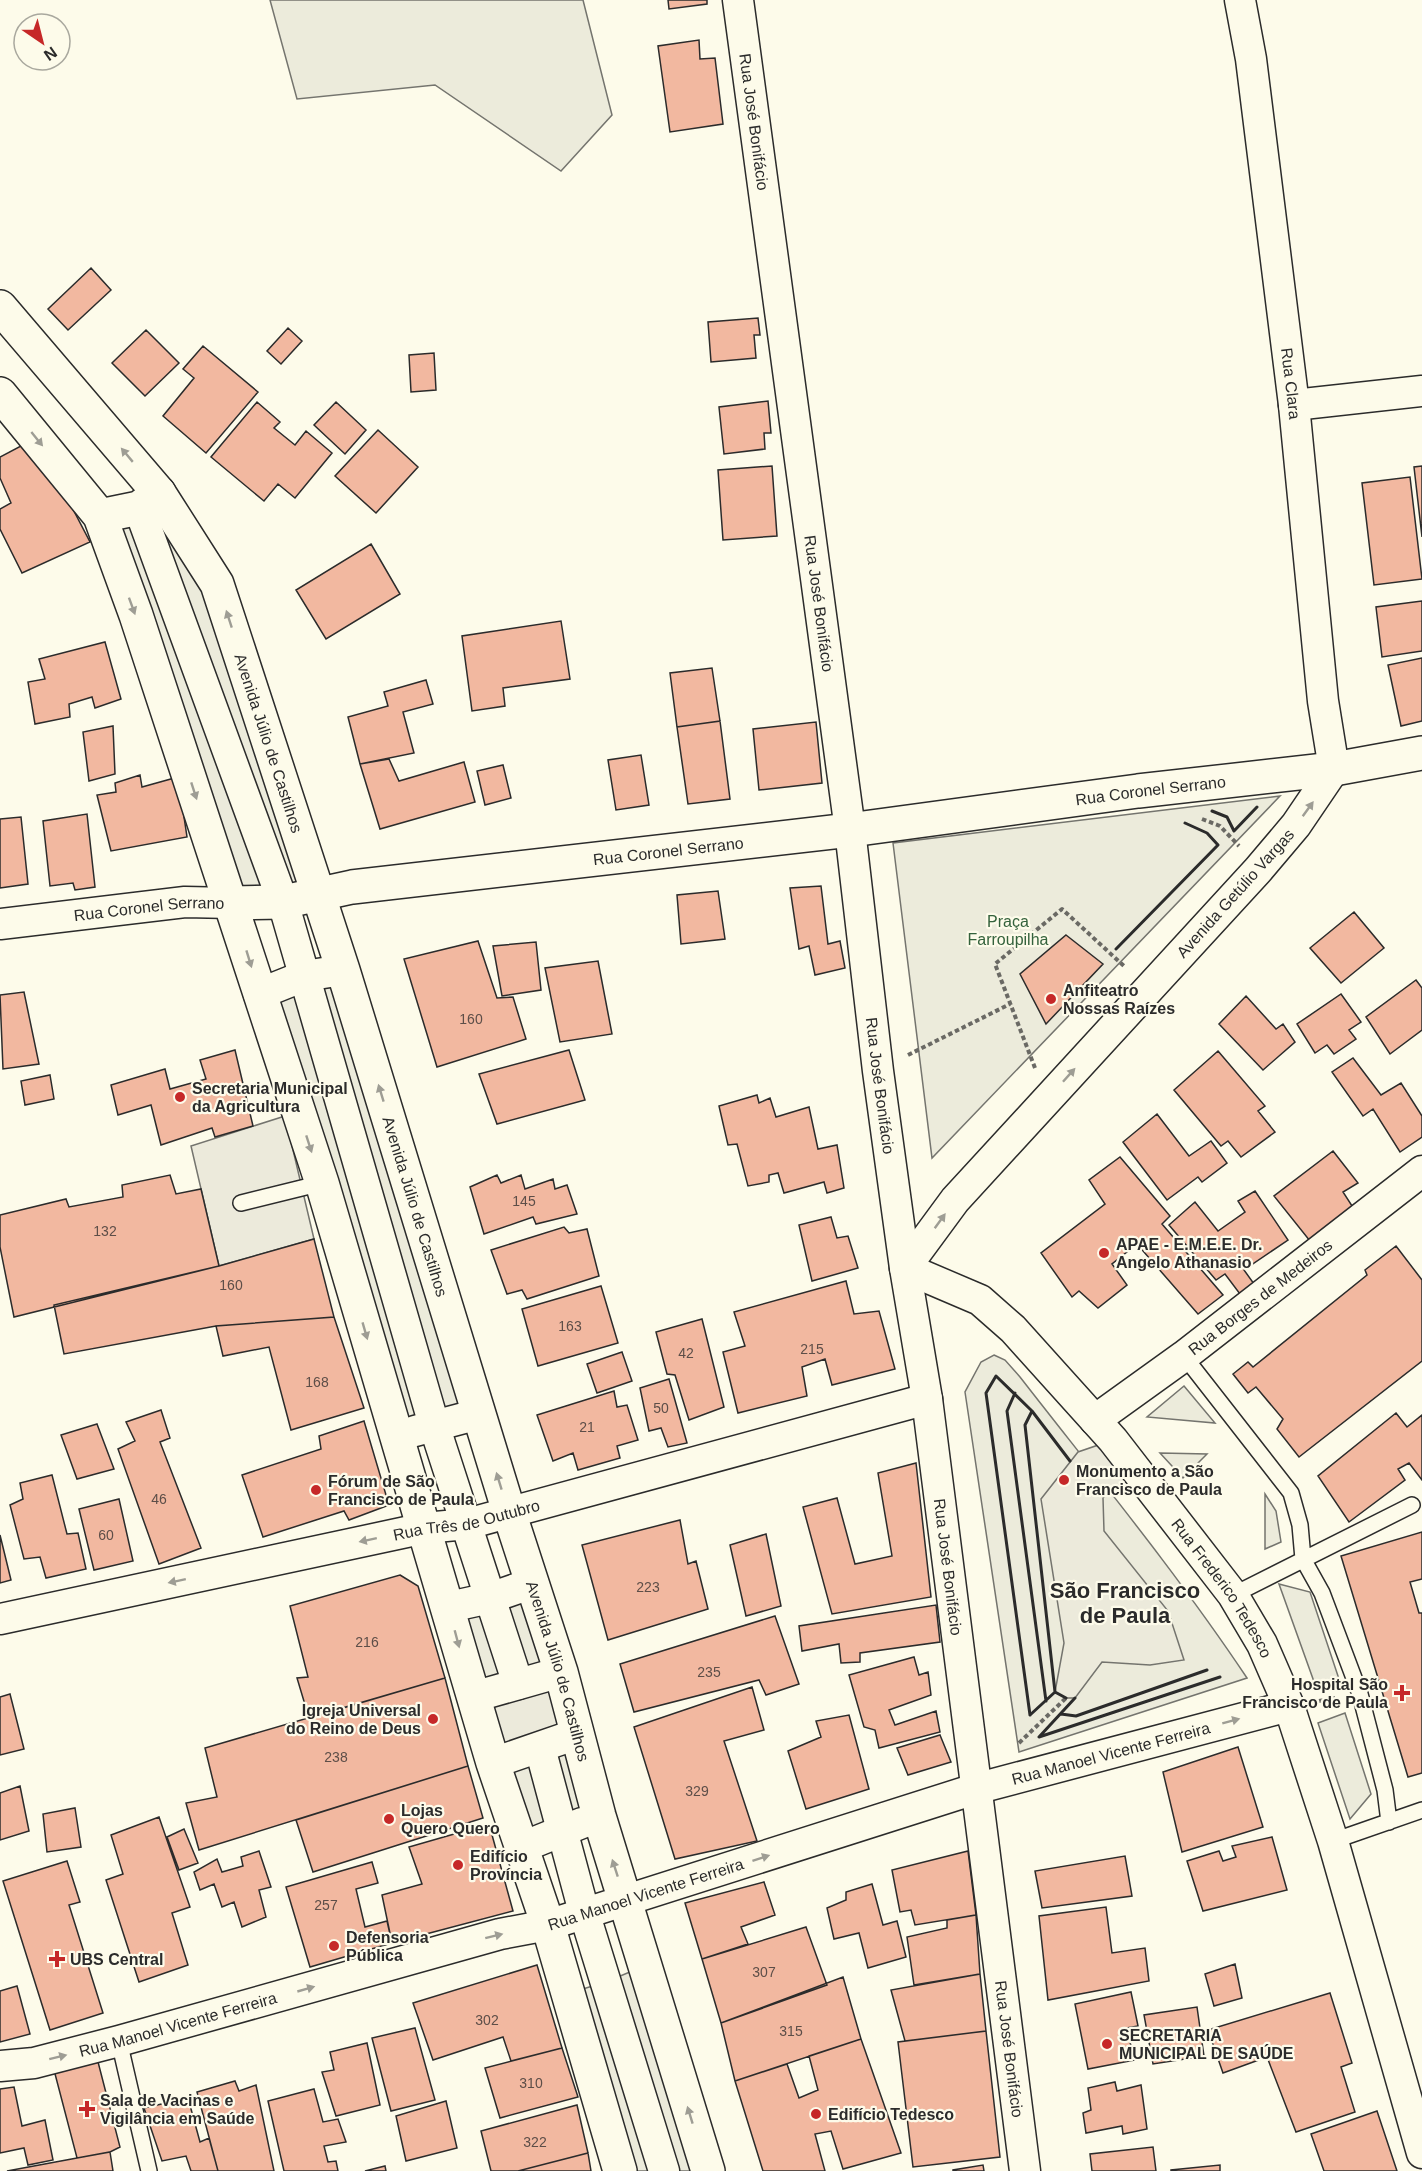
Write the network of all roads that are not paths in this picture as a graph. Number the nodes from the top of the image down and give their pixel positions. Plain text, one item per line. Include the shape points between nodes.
1 (738, 0) edge
2 (1240, 0) edge
3 (0, 307) edge
4 (1422, 391) edge
5 (0, 394) edge
6 (1294, 405) junction
7 (149, 501) junction
8 (100, 516) junction
9 (1422, 753) edge
10 (1334, 769) junction
11 (850, 830) junction
12 (319, 894) junction
13 (283, 902) junction
14 (232, 903) junction
15 (0, 924) edge
16 (344, 970) junction
17 (304, 976) junction
18 (260, 994) junction
19 (1422, 1171) edge
20 (321, 1183) junction
21 (241, 1203) dead end
22 (905, 1268) junction
23 (1184, 1356) junction
24 (927, 1399) junction
25 (479, 1414) junction
26 (1095, 1420) junction
27 (434, 1425) junction
28 (396, 1437) junction
29 (1412, 1505) dead end
30 (509, 1512) junction
31 (467, 1524) junction
32 (425, 1528) junction
33 (1303, 1559) junction
34 (533, 1582) junction
35 (1233, 1595) junction
36 (490, 1598) junction
37 (448, 1607) junction
38 (0, 1619) edge
39 (561, 1672) junction
40 (518, 1684) junction
41 (473, 1697) junction
42 (1289, 1706) junction
43 (577, 1734) junction
44 (540, 1748) junction
45 (493, 1763) junction
46 (975, 1789) junction
47 (1422, 1810) edge
48 (599, 1816) junction
49 (1389, 1822) junction
50 (564, 1831) junction
51 (1333, 1841) junction
52 (520, 1848) junction
53 (625, 1899) junction
54 (584, 1912) junction
55 (548, 1925) junction
56 (644, 1966) junction
57 (606, 1982) junction
58 (566, 1994) junction
59 (119, 2041) junction
60 (0, 2066) edge
61 (1422, 2153) edge
62 (149, 2171) edge
63 (620, 2171) edge
64 (664, 2171) edge
65 (708, 2171) edge
66 (1025, 2171) edge

1 - 11 street, Rua José Bonifácio
2 - 6 street, Rua Clara via 1251,58
7 -> 3 main road, Avenida Júlio de Castilhos
4 - 6 street
5 -> 8 main road
6 - 10 street, Rua Clara via 1323,701
7 - 8 main road
12 -> 7 main road, Avenida Júlio de Castilhos via 217,584
7 - 13 street
8 -> 14 main road
9 - 10 main road
10 - 11 main road, Rua Coronel Serrano
22 -> 10 street, Avenida Getúlio Vargas via 955,1200 1258,870 1296,825
11 - 12 main road, Rua Coronel Serrano via 352,887
11 - 22 street, Rua José Bonifácio
12 - 13 main road, Rua Coronel Serrano
12 - 16 main road, Avenida Júlio de Castilhos
13 - 14 main road, Rua Coronel Serrano
13 - 17 street
14 - 15 street, Rua Coronel Serrano via 185,902
14 -> 18 main road
16 - 17 street
25 -> 16 main road, Avenida Júlio de Castilhos
17 - 18 street
17 - 27 street
18 -> 20 main road
19 - 23 street, Rua Borges de Medeiros
20 - 21 lane
20 -> 28 main road
22 - 24 street, Rua José Bonifácio
22 - 26 street, Rua Frederico Tedesco via 980,1300 1014,1329
23 - 26 street, Rua Borges de Medeiros
23 - 33 lane via 1291,1493 1300,1525
24 - 30 street, Rua Três de Outubro
24 - 46 street, Rua José Bonifácio
25 - 27 street
30 -> 25 main road, Avenida Júlio de Castilhos
26 - 35 street, Rua Frederico Tedesco
27 - 28 street
27 - 31 street
28 - 32 main road
29 - 33 lane
30 - 31 street, Rua Três de Outubro
30 - 34 main road, Avenida Júlio de Castilhos
31 - 32 street, Rua Três de Outubro
31 - 36 street
32 - 37 main road
32 -> 38 street, Rua Três de Outubro
33 - 35 lane
33 - 49 lane via 1322,1593 1359,1694 1385,1790
34 - 36 street
34 - 39 main road, Avenida Júlio de Castilhos
35 - 42 street, Rua Frederico Tedesco via 1262,1644
36 - 37 street
36 - 40 street
37 -> 41 main road
39 - 40 street
39 - 43 main road, Avenida Júlio de Castilhos
40 - 41 street
41 - 45 main road
46 -> 42 street, Rua Manoel Vicente Ferreira
42 - 51 street, Rua Frederico Tedesco
43 - 44 street
43 - 48 main road, Avenida Júlio de Castilhos
44 - 45 street
44 - 50 street
45 - 52 main road
53 -> 46 street, Rua Manoel Vicente Ferreira
46 - 66 street, Rua José Bonifácio
47 - 49 lane
48 - 50 street
53 -> 48 main road, Avenida Júlio de Castilhos
49 - 51 lane
50 - 52 street
50 - 54 street
51 - 61 street, Rua Frederico Tedesco
52 - 55 main road
53 - 54 street, Rua Manoel Vicente Ferreira
53 - 56 main road, Avenida Júlio de Castilhos
54 - 55 street, Rua Manoel Vicente Ferreira
54 - 57 street
55 - 58 main road
59 -> 55 street, Rua Manoel Vicente Ferreira via 500,1934
56 - 57 street
65 -> 56 main road, Avenida Júlio de Castilhos
57 - 58 street
57 - 64 street
58 - 63 main road
60 -> 59 street, Rua Manoel Vicente Ferreira via 34,2063
59 - 62 lane

